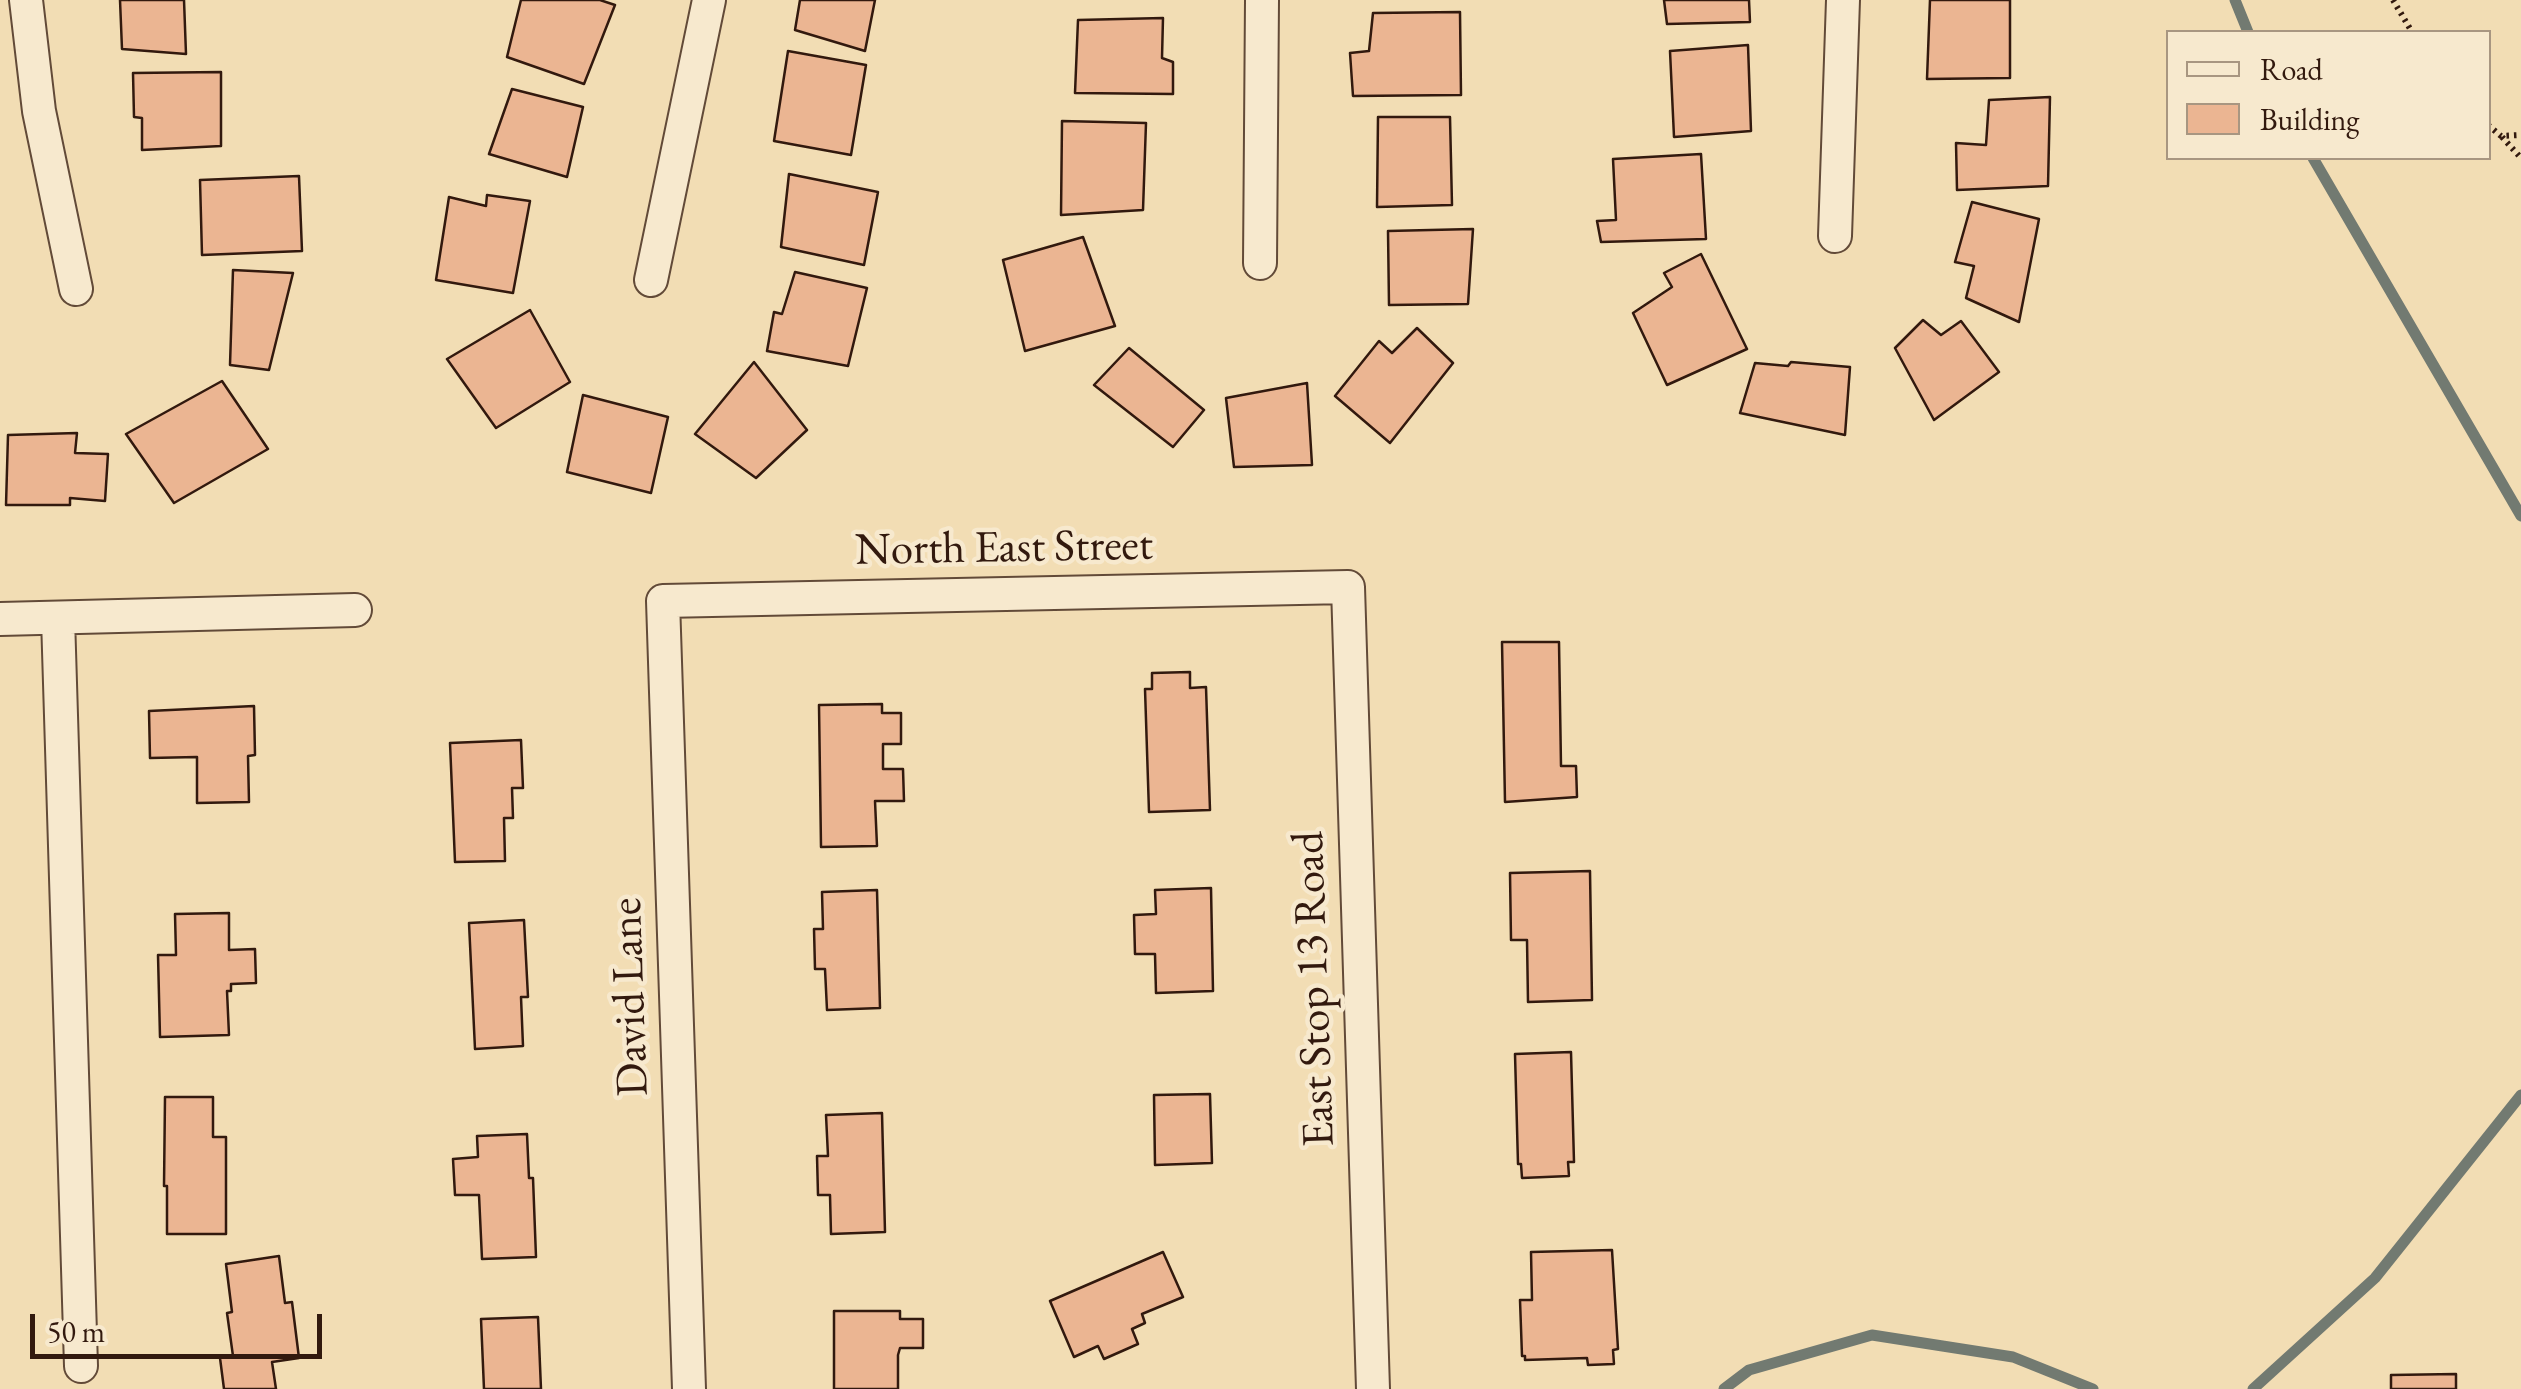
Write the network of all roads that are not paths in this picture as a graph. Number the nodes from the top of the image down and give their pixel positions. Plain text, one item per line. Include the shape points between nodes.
1 (26, 0) edge
2 (709, 0) edge
3 (1262, 0) edge
4 (1842, 0) edge
5 (1835, 236) dead end
6 (1260, 263) dead end
7 (652, 280) dead end
8 (76, 288) dead end
9 (1348, 587) joint
10 (663, 601) joint
11 (354, 610) dead end
12 (58, 618) junction
13 (0, 619) edge
14 (82, 1366) dead end
15 (689, 1389) edge
16 (1373, 1389) edge

1 - 8 street via 39,111
2 - 7 street
3 - 6 street
4 - 5 street
9 - 10 street, North East Street
9 - 16 street, East Stop 13 Road
10 - 15 street, David Lane
11 - 12 street
12 - 13 street
12 - 14 street

